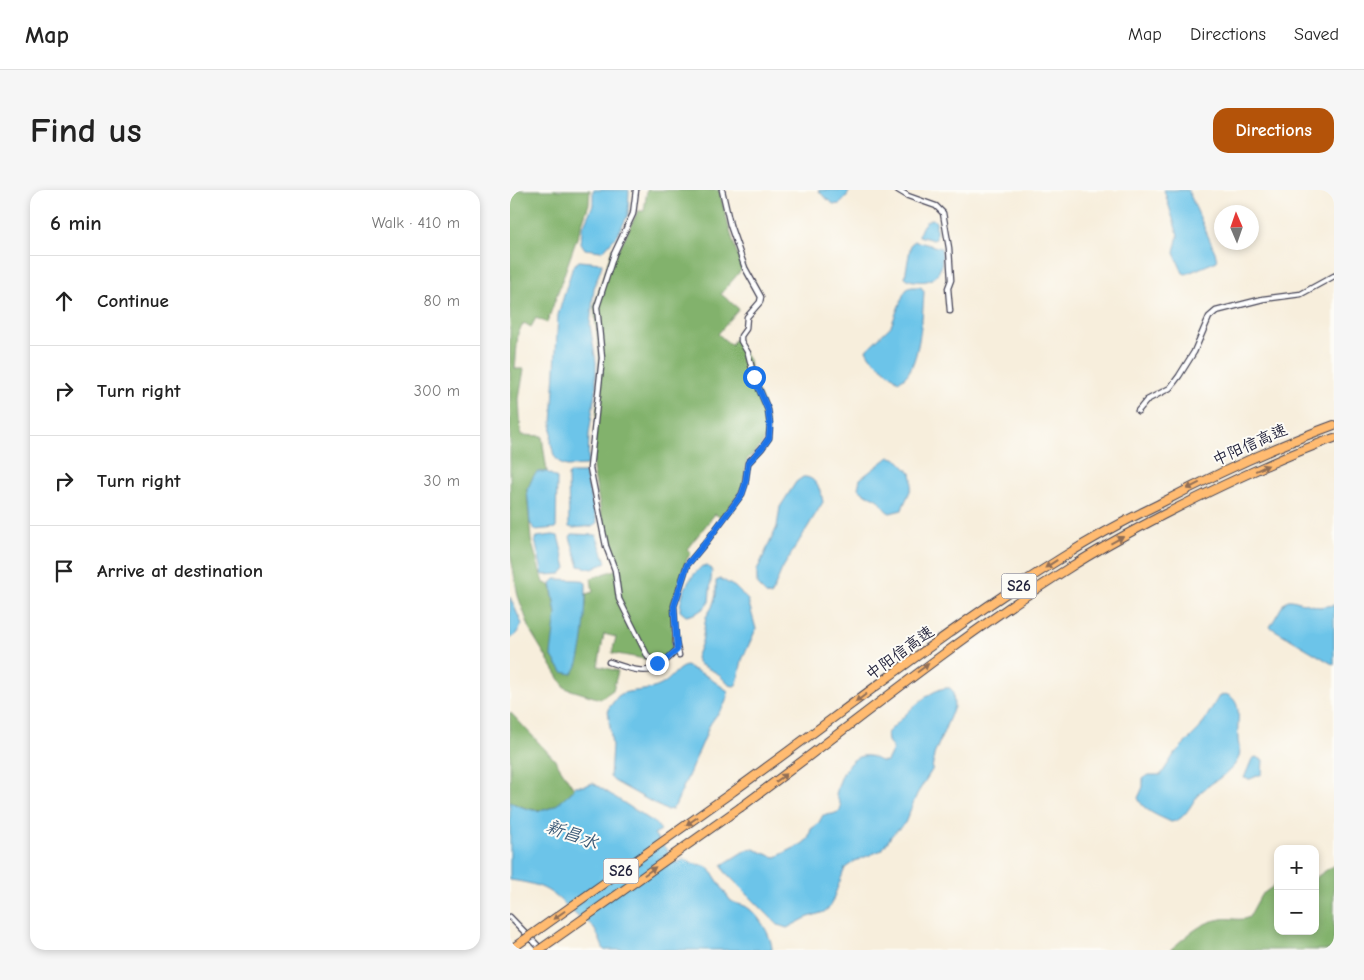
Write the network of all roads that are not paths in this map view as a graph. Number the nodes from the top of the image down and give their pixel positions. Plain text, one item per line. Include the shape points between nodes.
1 (636, 190) edge
2 (722, 190) edge
3 (898, 190) edge
4 (1334, 276) edge
5 (950, 311) dead end
6 (1138, 411) dead end
7 (1334, 425) edge
8 (1334, 438) edge
9 (677, 650) junction
10 (679, 655) dead end
11 (609, 662) dead end
12 (661, 664) junction
13 (510, 917) edge
14 (510, 950) edge
15 (541, 950) edge

1 - 12 street via 633,214 614,254 597,307 602,358 590,468 619,599 648,657
2 - 9 street via 744,268 761,297 747,317 741,341 768,410 770,430 766,444 748,463 742,494 687,565 674,606
3 - 5 street via 936,206 943,213 949,248
4 - 6 street via 1301,294 1216,311 1209,317 1193,355 1174,382
7 -> 14 highway, 中阳信高速 / S26, bridge via 1198,484 1064,556 954,631
15 -> 8 highway, 中阳信高速 / S26, bridge via 742,807 923,668 1070,567 1204,495
9 - 10 street
9 - 12 street
11 - 12 street via 643,671
13 - 15 street

